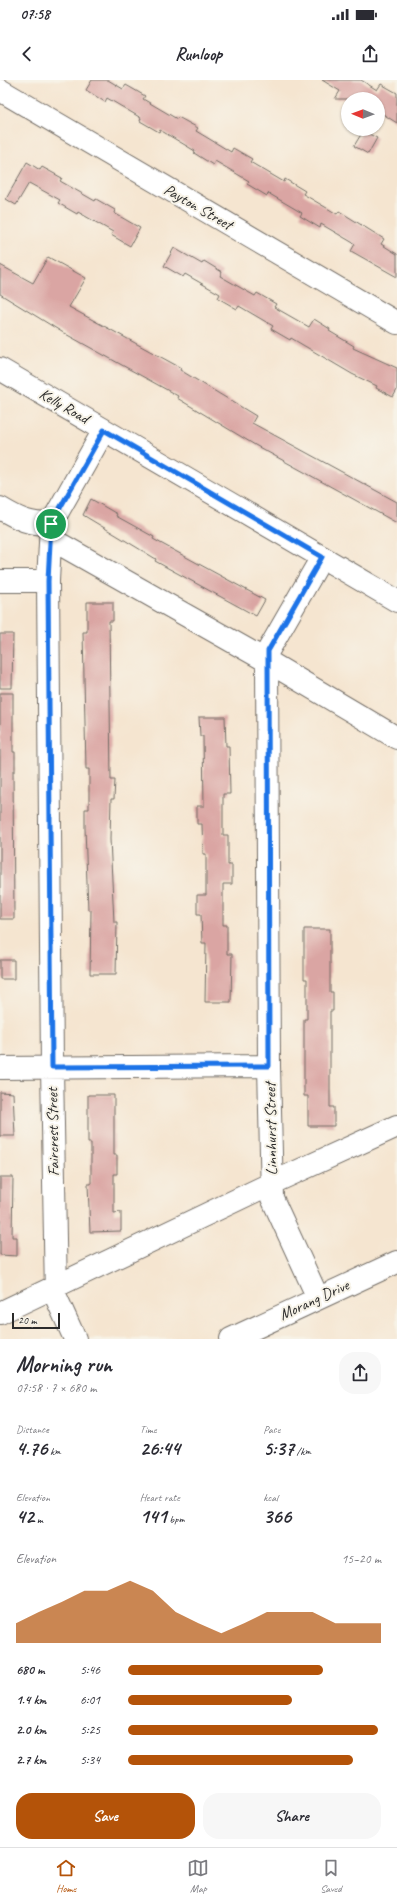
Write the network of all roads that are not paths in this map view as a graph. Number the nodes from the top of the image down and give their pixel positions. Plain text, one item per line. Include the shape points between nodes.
1 (0, 90) edge
2 (397, 323) edge
3 (0, 369) edge
4 (104, 430) junction
5 (0, 508) edge
6 (51, 532) junction
7 (322, 557) junction
8 (0, 581) edge
9 (48, 581) junction
10 (397, 601) edge
11 (267, 661) junction
12 (397, 738) edge
13 (269, 1066) junction
14 (52, 1067) junction
15 (0, 1068) edge
16 (397, 1126) edge
17 (272, 1183) junction
18 (397, 1262) edge
19 (56, 1286) junction
20 (318, 1298) junction
21 (0, 1313) edge
22 (74, 1339) edge
23 (231, 1339) edge

1 - 2 street, Payton Street
3 - 4 street, Kelly Road
4 - 6 street, Faircrest Street
4 - 7 street, Kelly Road
5 - 6 street via 21,521
6 - 9 street, Faircrest Street
6 - 11 street
7 - 10 street, Kelly Road
7 - 11 street, Linnhurst Street via 268,651
8 - 9 street
9 - 14 street, Faircrest Street
11 - 12 street
11 - 13 street, Linnhurst Street
13 - 14 street
13 - 17 street, Linnhurst Street
14 - 15 street
14 - 19 street, Faircrest Street
16 - 17 street
17 - 19 street
17 - 20 street, Linnhurst Street via 272,1198
18 - 20 street, Morang Drive
19 - 21 street
19 - 22 street, Faircrest Street via 56,1298
20 - 23 street, Morang Drive

